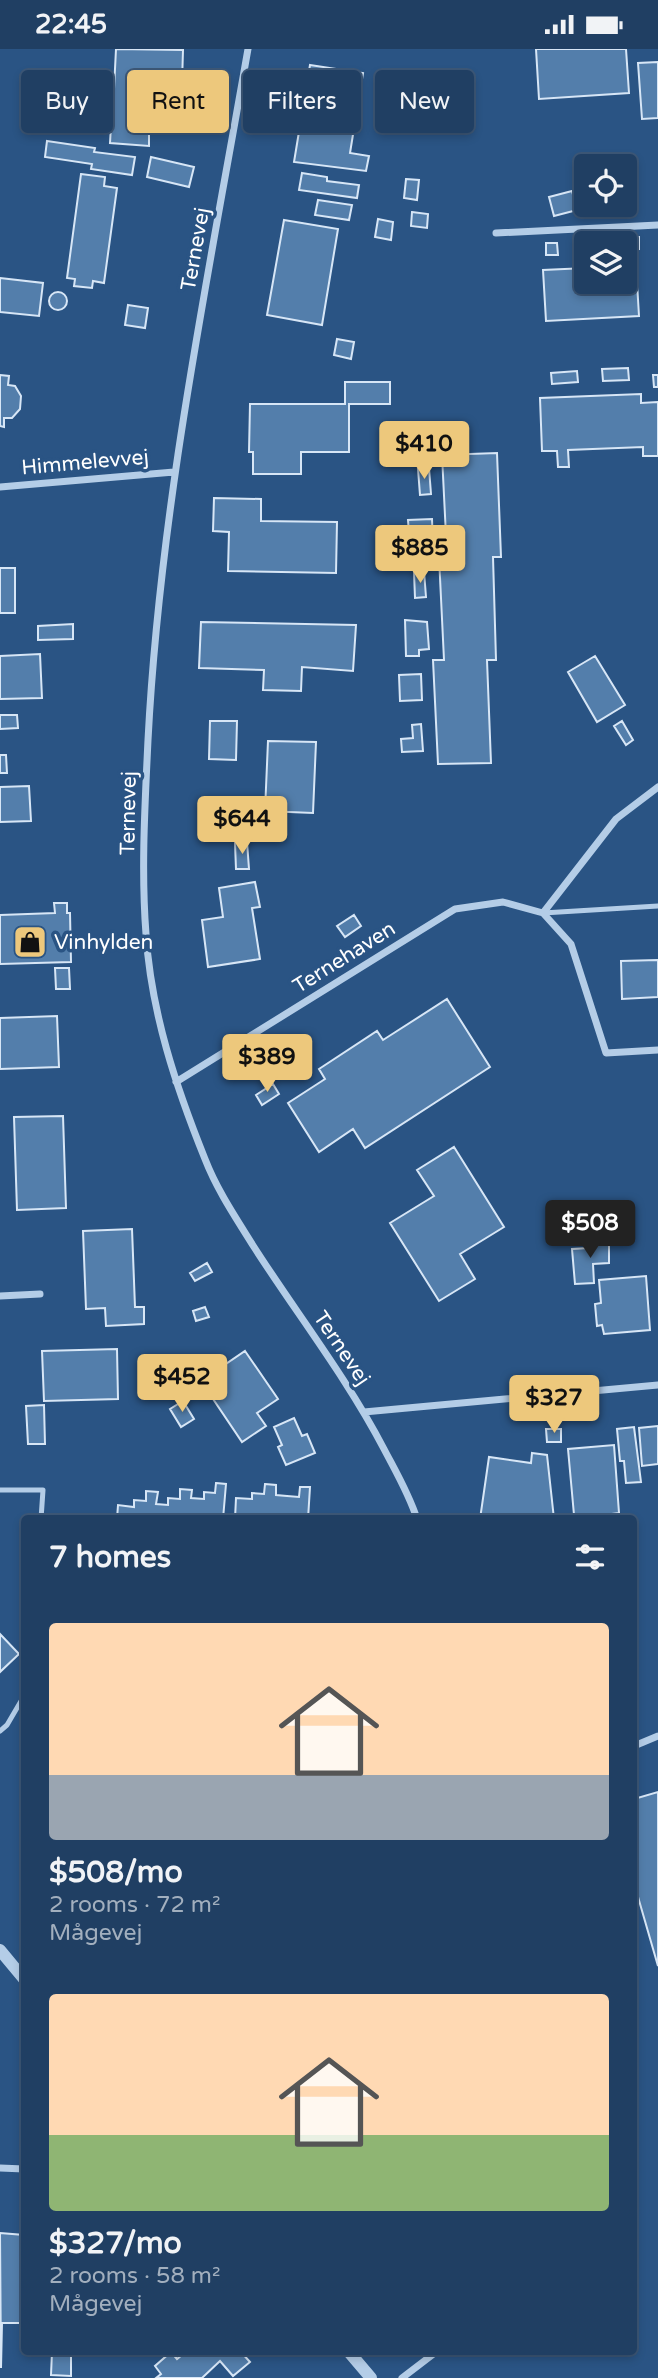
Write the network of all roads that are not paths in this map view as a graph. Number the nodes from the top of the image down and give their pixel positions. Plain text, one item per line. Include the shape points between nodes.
1 (248, 49) edge
2 (658, 225) edge
3 (496, 233) dead end
4 (174, 472) junction
5 (0, 487) edge
6 (658, 787) edge
7 (658, 907) edge
8 (542, 913) junction
9 (658, 1050) edge
10 (176, 1081) junction
11 (40, 1294) dead end
12 (0, 1296) edge
13 (658, 1385) edge
14 (364, 1412) junction
15 (0, 1490) edge
16 (41, 1515) edge
17 (416, 1515) edge
18 (21, 1701) edge
19 (0, 1731) edge
20 (658, 1736) edge
21 (637, 1745) edge
22 (0, 1951) edge
23 (21, 1976) edge
24 (0, 2168) edge
25 (21, 2169) edge
26 (352, 2355) edge
27 (432, 2355) edge
28 (372, 2378) edge
29 (402, 2378) edge

1 - 4 street, Ternevej
2 - 3 street
4 - 5 street, Himmelevvej
4 - 10 street, Ternevej via 152,661 144,833 146,935 155,1001
6 - 8 street via 616,820
7 - 8 lane, Ternehaven
8 - 9 street via 571,944 606,1053
8 - 10 street, Ternehaven via 503,902 455,909
10 - 14 street, Ternevej via 222,1197
11 - 12 street
13 - 14 street
14 - 17 street, Ternevej
15 - 16 lane via 43,1490
18 - 19 lane
20 - 21 street
22 - 23 street
24 - 25 street
26 - 28 street
27 - 29 street

